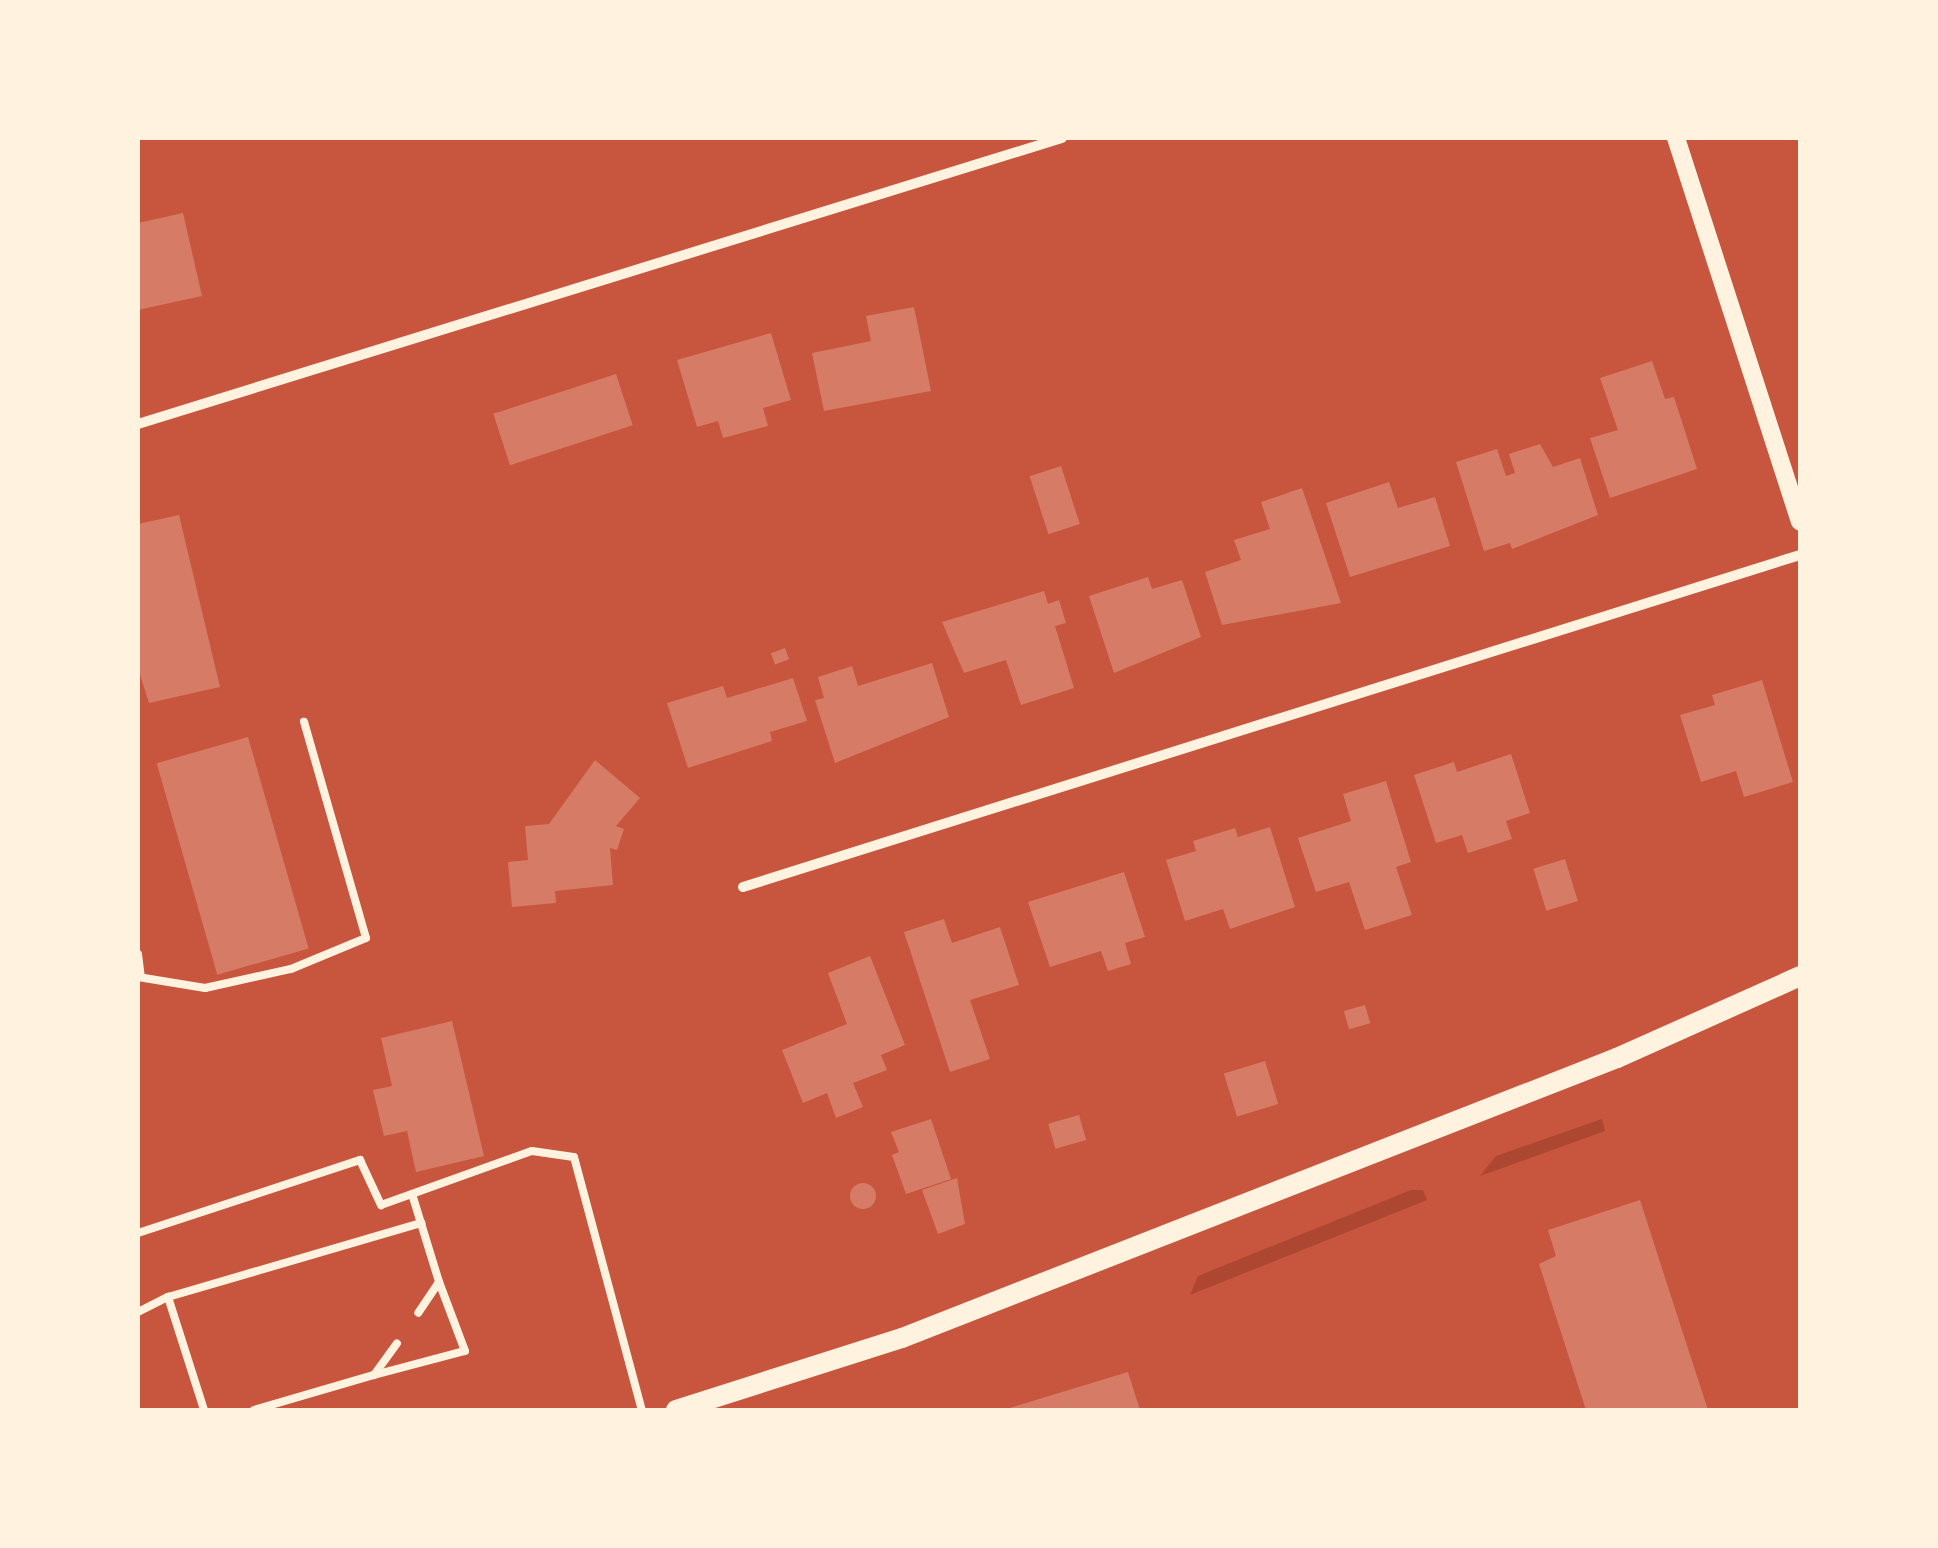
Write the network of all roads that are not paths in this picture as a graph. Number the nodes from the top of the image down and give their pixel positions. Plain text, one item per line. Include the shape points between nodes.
1 (1062, 138) edge
2 (1676, 138) edge
3 (138, 424) edge
4 (1800, 521) edge
5 (1800, 556) edge
6 (304, 722) dead end
7 (743, 887) dead end
8 (138, 954) edge
9 (1800, 976) edge
10 (139, 977) edge
11 (412, 1194) junction
12 (421, 1223) junction
13 (138, 1233) edge
14 (439, 1282) junction
15 (168, 1297) junction
16 (138, 1312) edge
17 (418, 1312) dead end
18 (396, 1343) dead end
19 (374, 1375) junction
20 (204, 1410) edge
21 (254, 1410) edge
22 (642, 1410) edge
23 (676, 1410) edge

1 - 3 street
2 - 4 street
5 - 7 street
6 - 10 lane via 366,938 291,969 205,988
8 - 10 lane
9 - 23 main road via 1616,1058 920,1331
11 - 12 lane
11 - 13 lane via 382,1206 360,1160
11 - 22 lane via 532,1150 574,1157
12 - 14 lane
12 - 15 lane
14 - 17 lane
14 - 19 lane via 465,1350
15 - 16 lane
15 - 20 lane
18 - 19 lane
19 - 21 lane

